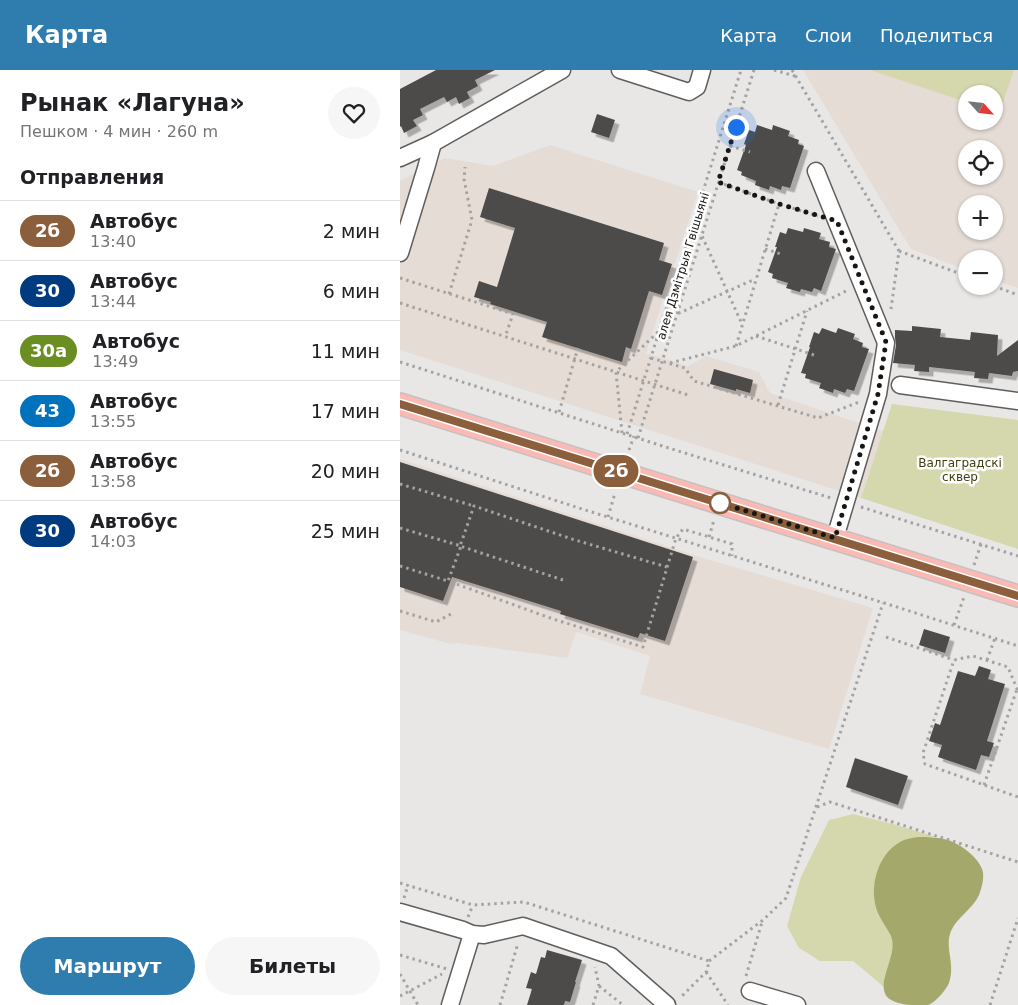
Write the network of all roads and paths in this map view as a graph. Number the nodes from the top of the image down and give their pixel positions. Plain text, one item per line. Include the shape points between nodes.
1 (562, 70) edge
2 (620, 70) edge
3 (702, 70) edge
4 (741, 70) edge
5 (754, 70) edge
6 (774, 70) edge
7 (792, 70) edge
8 (795, 76) junction
9 (433, 142) junction
10 (730, 146) junction
11 (750, 152) dead end
12 (400, 158) edge
13 (465, 167) dead end
14 (816, 170) dead end
15 (718, 182) junction
16 (779, 204) junction
17 (837, 221) junction
18 (690, 232) junction
19 (702, 236) junction
20 (765, 249) junction
21 (899, 251) junction
22 (400, 253) edge
23 (781, 254) dead end
24 (958, 273) edge
25 (400, 278) edge
26 (756, 278) junction
27 (862, 283) junction
28 (1003, 289) edge
29 (727, 291) junction
30 (449, 294) junction
31 (1018, 295) edge
32 (400, 304) edge
33 (666, 310) junction
34 (807, 310) junction
35 (677, 314) junction
36 (742, 324) junction
37 (660, 330) junction
38 (756, 336) junction
39 (505, 337) junction
40 (886, 342) junction
41 (736, 346) junction
42 (578, 348) dead end
43 (795, 349) junction
44 (814, 355) dead end
45 (651, 358) junction
46 (575, 359) junction
47 (662, 361) junction
48 (400, 362) edge
49 (669, 363) junction
50 (616, 372) junction
51 (644, 380) junction
52 (655, 384) junction
53 (900, 385) dead end
54 (878, 394) junction
55 (688, 395) dead end
56 (1018, 401) edge
57 (400, 404) edge
58 (778, 406) junction
59 (559, 412) junction
60 (622, 433) junction
61 (627, 434) junction
62 (634, 436) junction
63 (638, 438) junction
64 (400, 450) edge
65 (629, 450) dead end
66 (400, 484) edge
67 (615, 492) dead end
68 (845, 502) junction
69 (474, 506) junction
70 (608, 517) junction
71 (400, 528) edge
72 (676, 538) junction
73 (835, 538) junction
74 (461, 546) junction
75 (732, 556) junction
76 (1018, 556) edge
77 (400, 566) edge
78 (667, 567) junction
79 (563, 580) dead end
80 (448, 581) junction
81 (1018, 596) edge
82 (883, 603) junction
83 (400, 611) edge
84 (453, 613) dead end
85 (886, 637) dead end
86 (995, 638) junction
87 (1018, 646) edge
88 (954, 660) junction
89 (987, 660) junction
90 (1017, 689) edge
91 (984, 785) junction
92 (1018, 797) edge
93 (816, 807) junction
94 (1018, 862) edge
95 (530, 904) dead end
96 (400, 912) edge
97 (1018, 918) edge
98 (763, 920) junction
99 (523, 926) junction
100 (472, 934) junction
101 (511, 942) dead end
102 (400, 955) edge
103 (709, 961) dead end
104 (594, 962) dead end
105 (706, 972) dead end
106 (400, 974) edge
107 (748, 984) joint
108 (599, 986) junction
109 (410, 991) junction
110 (400, 996) edge
111 (418, 1005) edge
112 (450, 1005) edge
113 (500, 1005) edge
114 (593, 1005) edge
115 (623, 1005) edge
116 (666, 1005) edge
117 (728, 1005) edge
118 (797, 1005) edge
119 (990, 1005) edge

1 - 9 lane
2 - 3 lane via 689,92 697,87
4 - 18 path, алея Дзмітрыя Гвішыяні
5 - 10 path, алея Дзмітрыя Гвішыяні
6 - 8 path
7 - 8 path
8 - 21 path
9 - 12 lane
9 - 22 lane
10 - 11 path
10 - 15 path, алея Дзмітрыя Гвішыяні
13 - 30 path via 464,179 472,220
14 - 17 lane
15 - 16 path
15 - 19 path, алея Дзмітрыя Гвішыяні
16 - 17 path
16 - 20 path
17 - 27 lane
18 - 19 path
18 - 33 path, алея Дзмітрыя Гвішыяні
19 - 29 path
19 - 35 path, алея Дзмітрыя Гвішыяні
20 - 23 path
20 - 26 path
21 - 24 path
21 - 40 path
25 - 30 path
26 - 29 path
26 - 36 path
27 - 34 path
27 - 40 lane
28 - 31 path
29 - 35 path
29 - 36 path
30 - 39 path via 513,314
32 - 39 path
33 - 35 path
33 - 37 path, алея Дзмітрыя Гвішыяні
34 - 38 path
34 - 43 path
35 - 47 path, алея Дзмітрыя Гвішыяні
36 - 41 path
37 - 45 path, алея Дзмітрыя Гвішыяні
37 - 50 path
38 - 41 path
38 - 43 path
39 - 46 path
40 - 54 lane
41 - 49 path
42 - 46 path
43 - 44 path
43 - 58 path
45 - 47 path
45 - 51 path, алея Дзмітрыя Гвішыяні
46 - 50 path
46 - 59 path
47 - 49 path
47 - 52 path, алея Дзмітрыя Гвішыяні
48 - 59 path
49 - 58 path via 686,368 694,381
50 - 51 path
50 - 60 path
51 - 52 path
51 - 61 path, алея Дзмітрыя Гвішыяні
52 - 55 path
52 - 63 path, алея Дзмітрыя Гвішыяні
53 - 56 lane
54 - 58 path via 818,418
54 - 68 lane
57 - 73 main road
59 - 60 path
60 - 61 path
61 - 62 path
62 - 63 path
62 - 65 path
63 - 68 path
64 - 70 path
66 - 69 path
67 - 70 path
68 - 73 lane
68 - 76 path
69 - 74 path
69 - 78 path
70 - 72 path
71 - 74 path
72 - 75 path
72 - 75 path via 683,529 732,544
72 - 78 path
73 - 81 main road
74 - 79 path
74 - 80 path
75 - 82 path
77 - 80 path
78 - 80 path via 643,647
82 - 86 path
82 - 93 path
83 - 84 path via 436,622
85 - 88 path
86 - 87 path
86 - 89 path
88 - 89 path via 973,656
88 - 91 path via 923,753 925,764
89 - 90 path via 1008,667
90 - 91 path
91 - 92 path
93 - 94 path via 830,802
93 - 98 path via 786,898
95 - 99 path
96 - 100 lane
97 - 119 path
98 - 103 path
98 - 107 path
99 - 100 lane via 484,935
99 - 116 lane via 611,956
100 - 112 lane
101 - 113 path via 519,939
102 - 109 path via 451,970
104 - 108 path
105 - 117 path
106 - 109 path
107 - 118 lane
108 - 114 path
108 - 115 path
109 - 110 path
109 - 111 path

